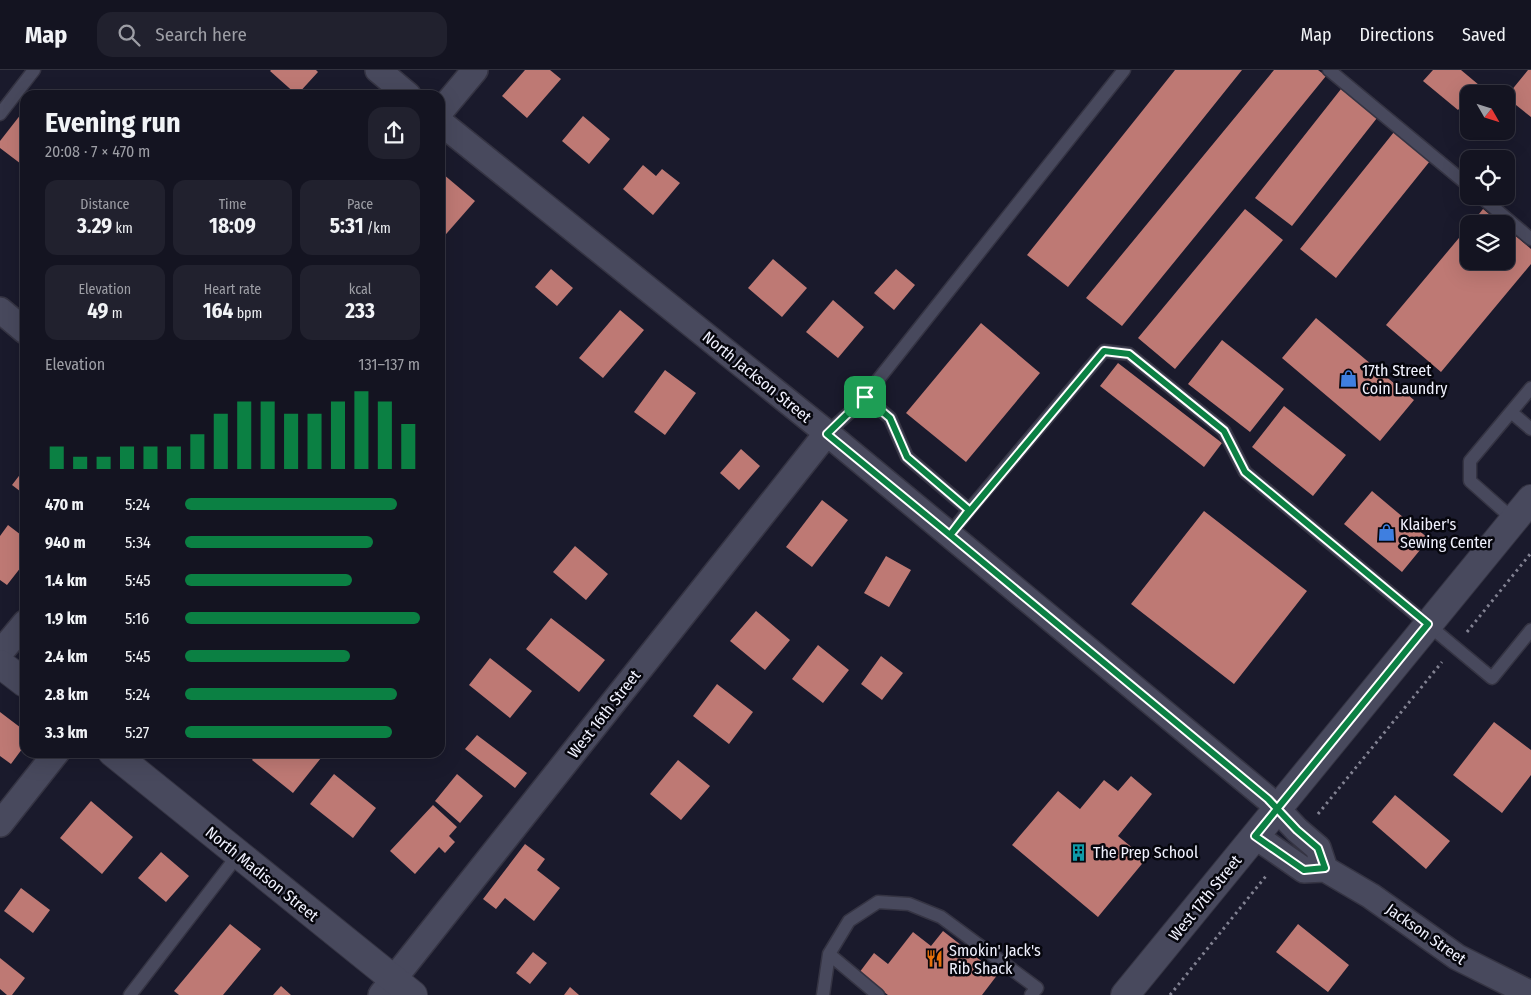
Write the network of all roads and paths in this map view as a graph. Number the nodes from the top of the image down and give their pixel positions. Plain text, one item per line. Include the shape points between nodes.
1 (34, 70) edge
2 (378, 70) edge
3 (475, 70) edge
4 (1124, 70) edge
5 (1330, 70) edge
6 (402, 90) edge
7 (445, 106) edge
8 (0, 114) edge
9 (445, 126) edge
10 (1460, 178) edge
11 (1491, 205) edge
12 (1531, 239) edge
13 (0, 310) edge
14 (20, 327) edge
15 (1531, 388) edge
16 (865, 397) junction
17 (1511, 412) junction
18 (1531, 429) edge
19 (827, 434) junction
20 (1531, 499) edge
21 (969, 510) junction
22 (1514, 520) junction
23 (950, 535) junction
24 (1531, 553) edge
25 (1428, 624) junction
26 (20, 628) edge
27 (1531, 630) edge
28 (1454, 647) junction
29 (0, 653) edge
30 (0, 664) edge
31 (20, 679) edge
32 (52, 758) edge
33 (119, 758) edge
34 (1278, 808) junction
35 (1312, 822) dead end
36 (0, 824) edge
37 (1255, 836) junction
38 (238, 855) junction
39 (1325, 868) junction
40 (1269, 873) dead end
41 (829, 954) junction
42 (396, 990) edge
43 (1531, 994) edge
44 (130, 995) edge
45 (823, 995) edge
46 (878, 995) edge
47 (1031, 995) edge
48 (1125, 995) edge
49 (1170, 995) edge

1 - 8 lane
2 - 6 street
3 - 7 street
4 - 16 lane
5 - 10 lane
9 - 19 street, North Jackson Street
11 - 12 lane
13 - 14 street
15 - 17 lane
16 - 19 lane
16 - 21 lane via 890,418 907,457
17 - 18 lane
17 - 22 lane via 1470,461 1470,481
19 - 23 street, North Jackson Street
19 - 42 street, West 16th Street
20 - 22 main road, West 17th Street
21 - 23 lane
21 - 25 lane via 1104,351 1129,354 1224,431 1245,472
22 - 25 main road, West 17th Street
23 - 34 street, North Jackson Street
24 - 28 path
25 - 28 lane
25 - 34 main road, West 17th Street
26 - 29 street
27 - 28 lane via 1492,678
28 - 35 path
30 - 31 main road
32 - 36 street
33 - 38 main road, North Madison Street
34 - 37 main road, West 17th Street
34 - 39 street via 1318,848
37 - 39 street via 1304,870
37 - 48 main road, West 17th Street
38 - 42 main road, North Madison Street
38 - 44 lane
39 - 43 street, Jackson Street via 1378,900 1457,957
40 - 49 path
41 - 45 lane
41 - 46 lane
41 - 47 lane via 849,921 878,902 909,904 941,917 1037,988

